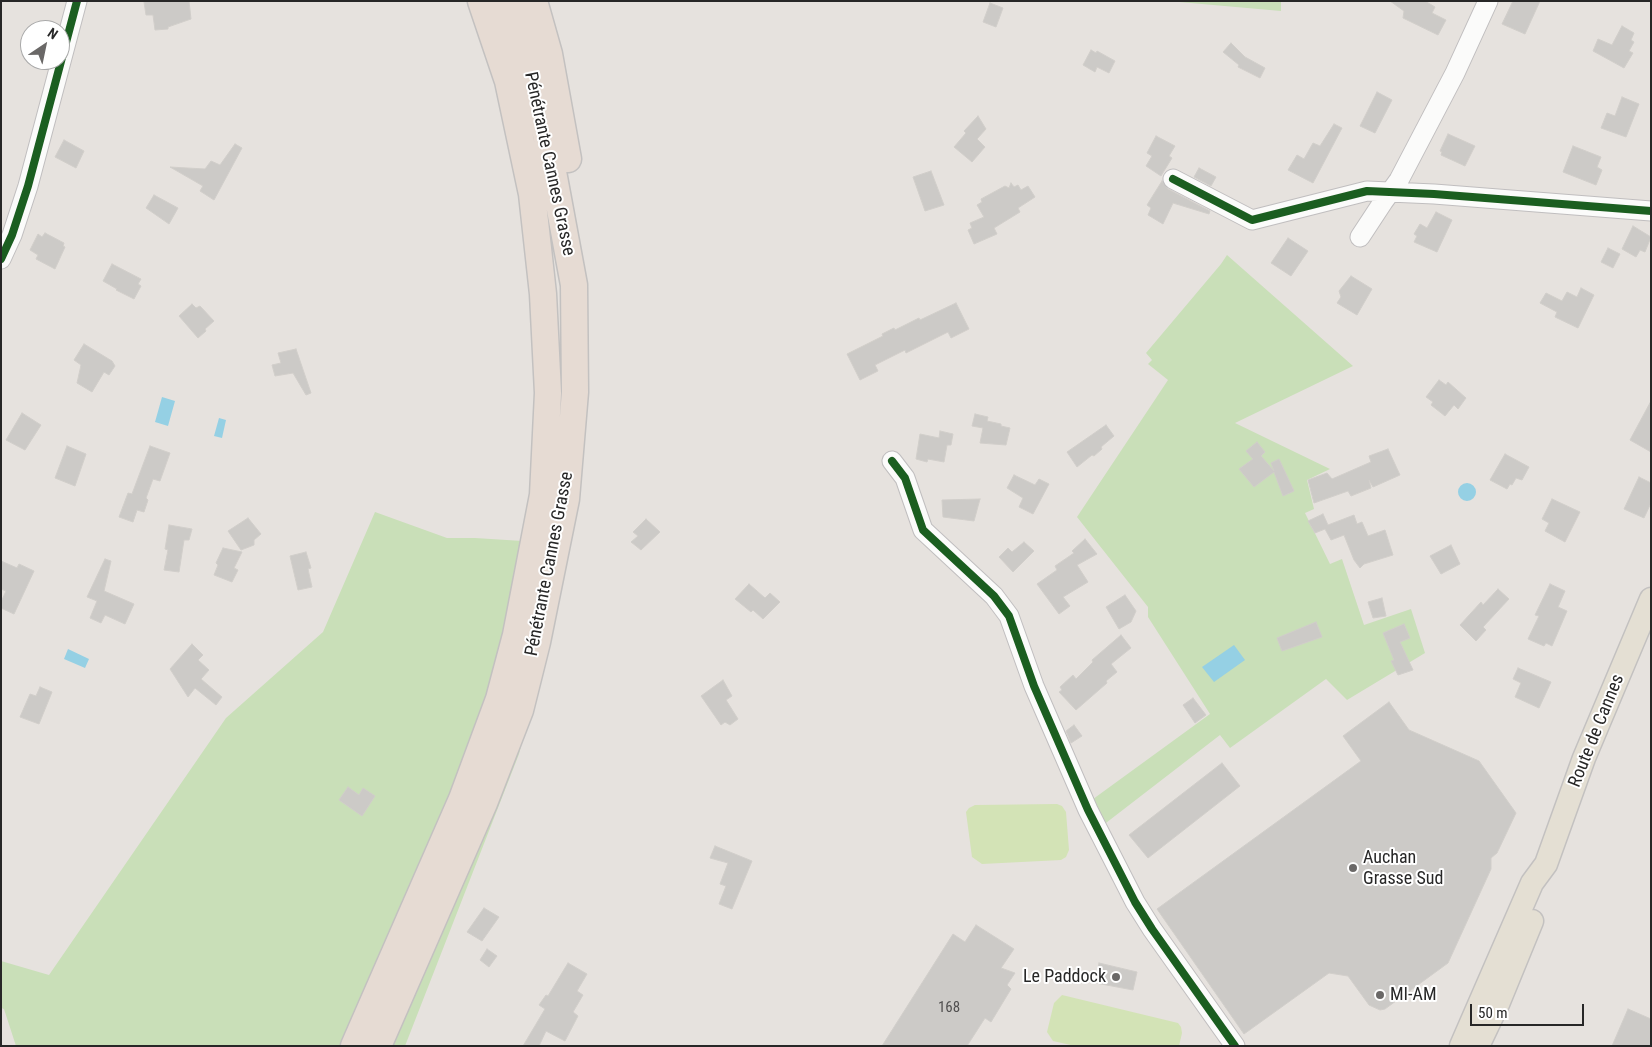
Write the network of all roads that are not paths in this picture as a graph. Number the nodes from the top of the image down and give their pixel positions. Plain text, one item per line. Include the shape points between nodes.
1 (77, 1) edge
2 (534, 1) edge
3 (1488, 1) edge
4 (489, 4) edge
5 (1173, 179) dead end
6 (1390, 192) junction
7 (1651, 211) edge
8 (1360, 236) dead end
9 (1, 259) edge
10 (574, 284) junction
11 (892, 461) dead end
12 (1651, 599) edge
13 (1546, 864) junction
14 (354, 1046) edge
15 (378, 1046) edge
16 (1235, 1046) edge
17 (1461, 1046) edge
18 (1478, 1046) edge

1 - 9 street via 28,186
2 - 10 highway via 549,54 566,147 576,228
3 - 6 street via 1455,73
4 - 10 highway, Pénétrante Cannes Grasse via 530,71 546,134
4 - 14 highway, Pénétrante Cannes Grasse via 532,194 543,294 548,393 543,496 516,635 499,699 462,799
5 - 6 street via 1252,220 1368,191
6 - 7 street
6 - 8 street
10 - 15 highway, Pénétrante Cannes Grasse via 575,392 566,499 520,710 484,803
11 - 16 street via 905,478 923,530 994,596 1009,616 1045,713 1088,810 1135,902
12 - 13 main road, Route de Cannes via 1584,758
13 - 17 main road, Route de Cannes via 1532,883
13 - 18 main road, Route de Cannes via 1546,886

